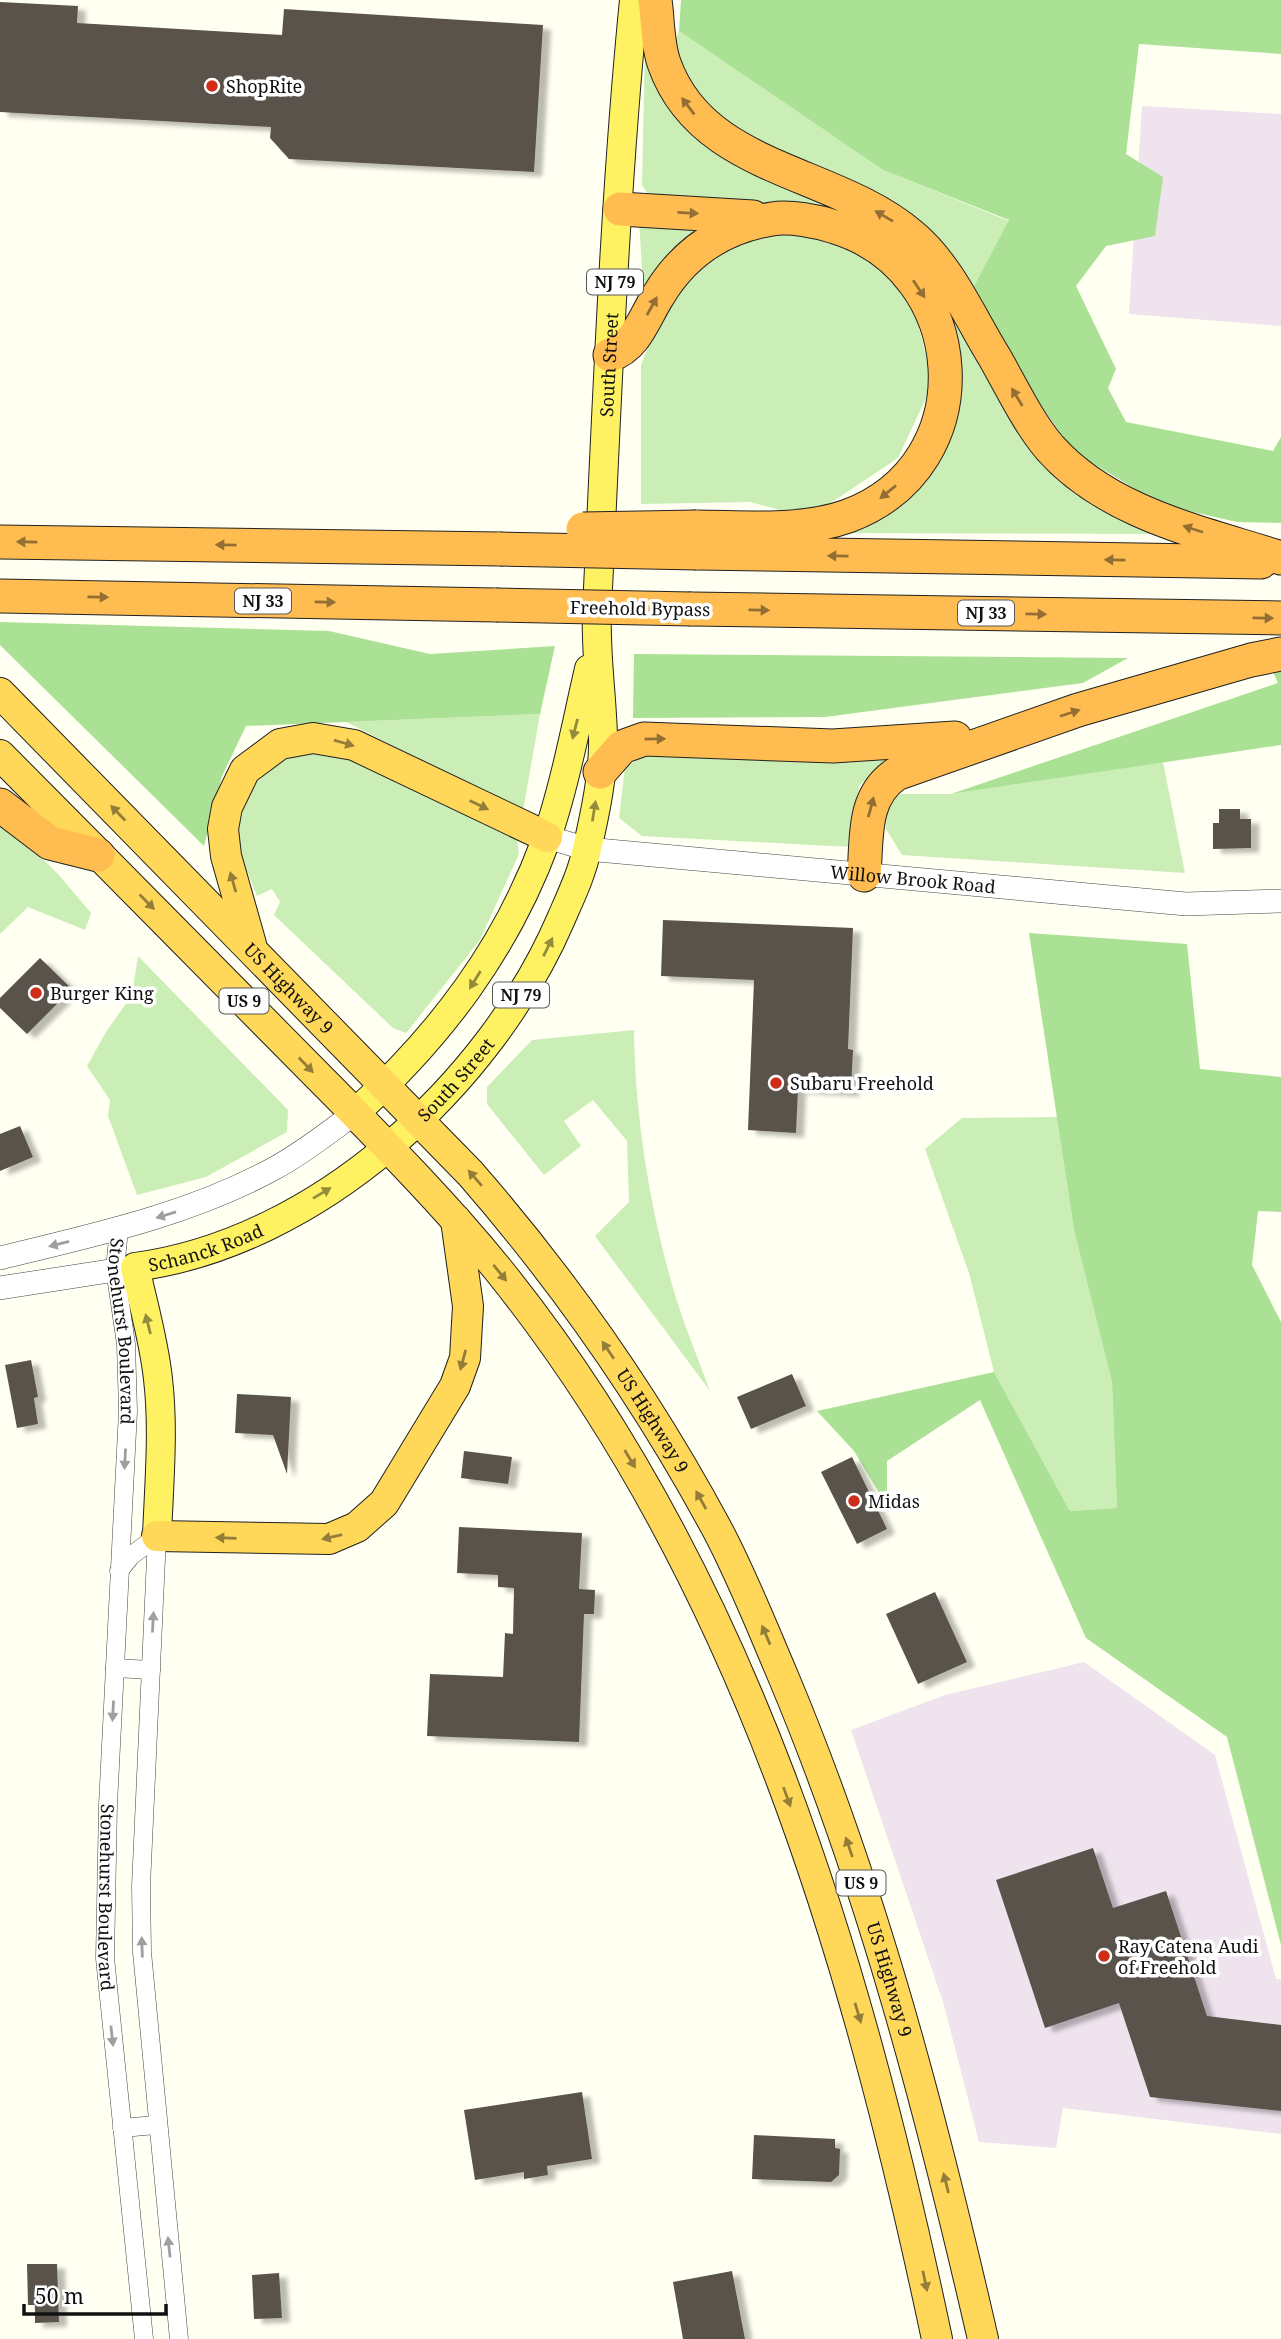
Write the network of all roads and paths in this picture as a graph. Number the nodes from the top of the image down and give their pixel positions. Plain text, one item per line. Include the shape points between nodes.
1 (634, 0) edge
2 (655, 0) edge
3 (620, 209) junction
4 (774, 218) junction
5 (610, 355) junction
6 (696, 540) junction
7 (0, 542) edge
8 (1281, 560) edge
9 (15, 596) edge
10 (1281, 618) edge
11 (595, 646) junction
12 (1281, 654) edge
13 (0, 693) edge
14 (1027, 727) junction
15 (0, 755) edge
16 (600, 772) junction
17 (0, 805) edge
18 (547, 837) junction
19 (587, 849) junction
20 (98, 855) junction
21 (864, 875) junction
22 (1281, 901) edge
23 (252, 948) junction
24 (386, 1085) junction
25 (355, 1114) junction
26 (420, 1119) junction
27 (389, 1147) junction
28 (457, 1220) junction
29 (119, 1229) junction
30 (0, 1258) edge
31 (125, 1268) junction
32 (0, 1288) edge
33 (157, 1535) junction
34 (119, 1571) junction
35 (115, 1668) junction
36 (151, 1670) junction
37 (156, 2125) junction
38 (122, 2128) junction
39 (144, 2339) edge
40 (179, 2339) edge
41 (937, 2339) edge
42 (983, 2339) edge

1 - 3 main road, South Street / NJ 79
8 -> 2 highway via 1145,513 1078,474 1038,430 944,273 914,237 875,210 734,146 699,120 675,88 665,64
3 -> 4 highway
3 - 5 main road, South Street / NJ 79
5 -> 4 highway via 629,346 687,257 714,237
4 -> 6 highway via 847,230 884,250 911,276 932,310 944,346 947,383 943,403 934,434 918,462 876,502 827,522
5 - 11 main road, South Street / NJ 79
6 -> 7 highway, bridge via 500,539 294,546
8 -> 6 highway
9 -> 10 highway, Freehold Bypass / NJ 33, bridge
11 - 16 main road, South Street / NJ 79 via 604,740
11 -> 18 main road, South Street / NJ 79
14 -> 12 highway
23 -> 13 highway, US Highway 9 / US 9
16 -> 14 highway via 622,747 644,739 873,745
21 -> 14 highway via 869,811 874,796 888,780 909,768
15 - 20 highway, US 9
19 -> 16 main road, South Street / NJ 79
17 - 20 highway via 50,843
18 - 19 street, Willow Brook Road
23 -> 18 highway via 223,829 227,807 245,770 280,744 313,738 354,745
18 -> 24 main road, South Street / NJ 79 via 510,922 473,983 425,1046
19 - 21 street, Willow Brook Road
26 -> 19 main road, South Street / NJ 79 via 489,1041 528,984 560,922
20 -> 25 highway, US 9
21 - 22 street, Willow Brook Road via 1186,904
23 - 24 highway, US Highway 9 / US 9
24 - 25 main road, South Street / NJ 79
24 - 26 highway, US Highway 9 / US 9
25 - 27 highway, US 9
25 -> 29 street via 243,1184 194,1206
26 - 27 main road, South Street / NJ 79
42 -> 26 highway, US Highway 9 / US 9 via 926,2102 881,1944 814,1748 743,1582 670,1446 599,1338 508,1216
27 - 28 highway, US 9
31 -> 27 main road, Schanck Road via 193,1255 244,1236 331,1188
28 -> 33 highway via 468,1306 465,1358 455,1386 384,1503 357,1527 329,1539
28 -> 41 highway, US 9 via 565,1360 632,1463 690,1567 748,1695 823,1899 871,2054
29 -> 30 street
29 - 31 street, Stonehurst Boulevard
31 - 32 street, Schanck Road
33 -> 31 main road, Stonehurst Boulevard via 159,1381 154,1346
31 -> 34 street, Stonehurst Boulevard via 128,1411
33 - 34 street
36 -> 33 street, Stonehurst Boulevard
34 - 35 street, Stonehurst Boulevard
35 - 36 street
35 -> 38 street, Stonehurst Boulevard via 105,1958
37 -> 36 street, Stonehurst Boulevard via 141,1886
37 - 38 street
40 -> 37 street, Stonehurst Boulevard
38 - 39 street, Stonehurst Boulevard

